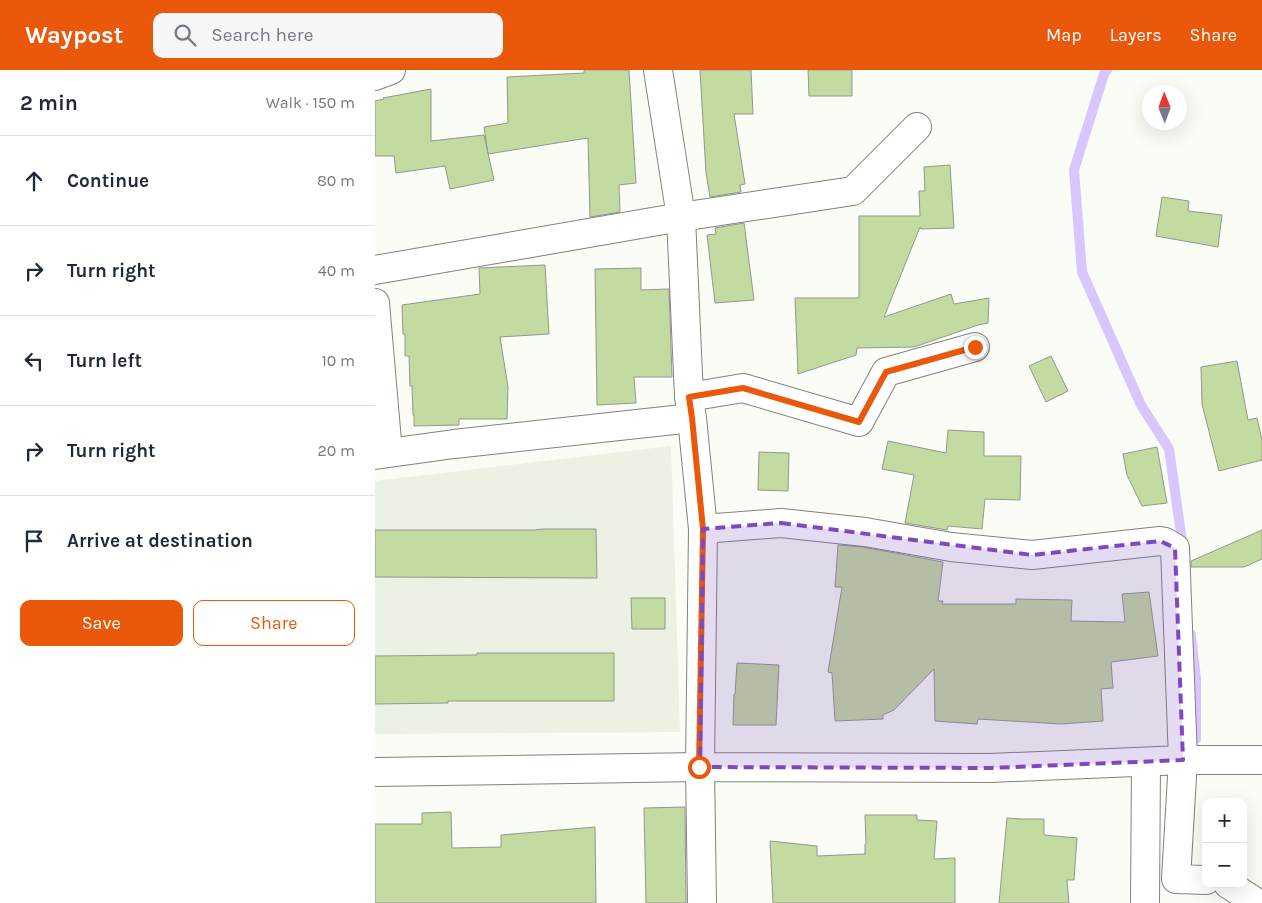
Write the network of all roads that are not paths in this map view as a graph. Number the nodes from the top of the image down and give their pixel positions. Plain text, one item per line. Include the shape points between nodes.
1 (391, 70) edge
2 (658, 70) edge
3 (375, 76) edge
4 (917, 127) dead end
5 (681, 216) junction
6 (375, 270) edge
7 (375, 303) edge
8 (975, 347) dead end
9 (691, 407) junction
10 (381, 454) edge
11 (703, 529) junction
12 (1183, 760) junction
13 (1262, 760) edge
14 (1145, 762) junction
15 (699, 767) junction
16 (375, 772) edge
17 (1202, 882) edge
18 (1234, 888) edge
19 (1177, 891) edge
20 (702, 903) edge
21 (1145, 903) edge
22 (1257, 903) edge

1 - 3 street
2 - 5 street
4 - 5 street via 853,191
5 - 6 street
5 - 9 street
7 - 10 street
8 - 9 street via 886,372 859,422 743,388
9 - 10 street
9 - 11 street
11 - 12 street via 781,523 1032,555 1165,542 1175,548
11 - 15 street
12 - 13 street
12 - 14 street
12 - 19 street
14 - 15 street via 990,768
14 - 21 street
15 - 16 street
15 - 20 street
17 - 19 street
18 - 22 street

